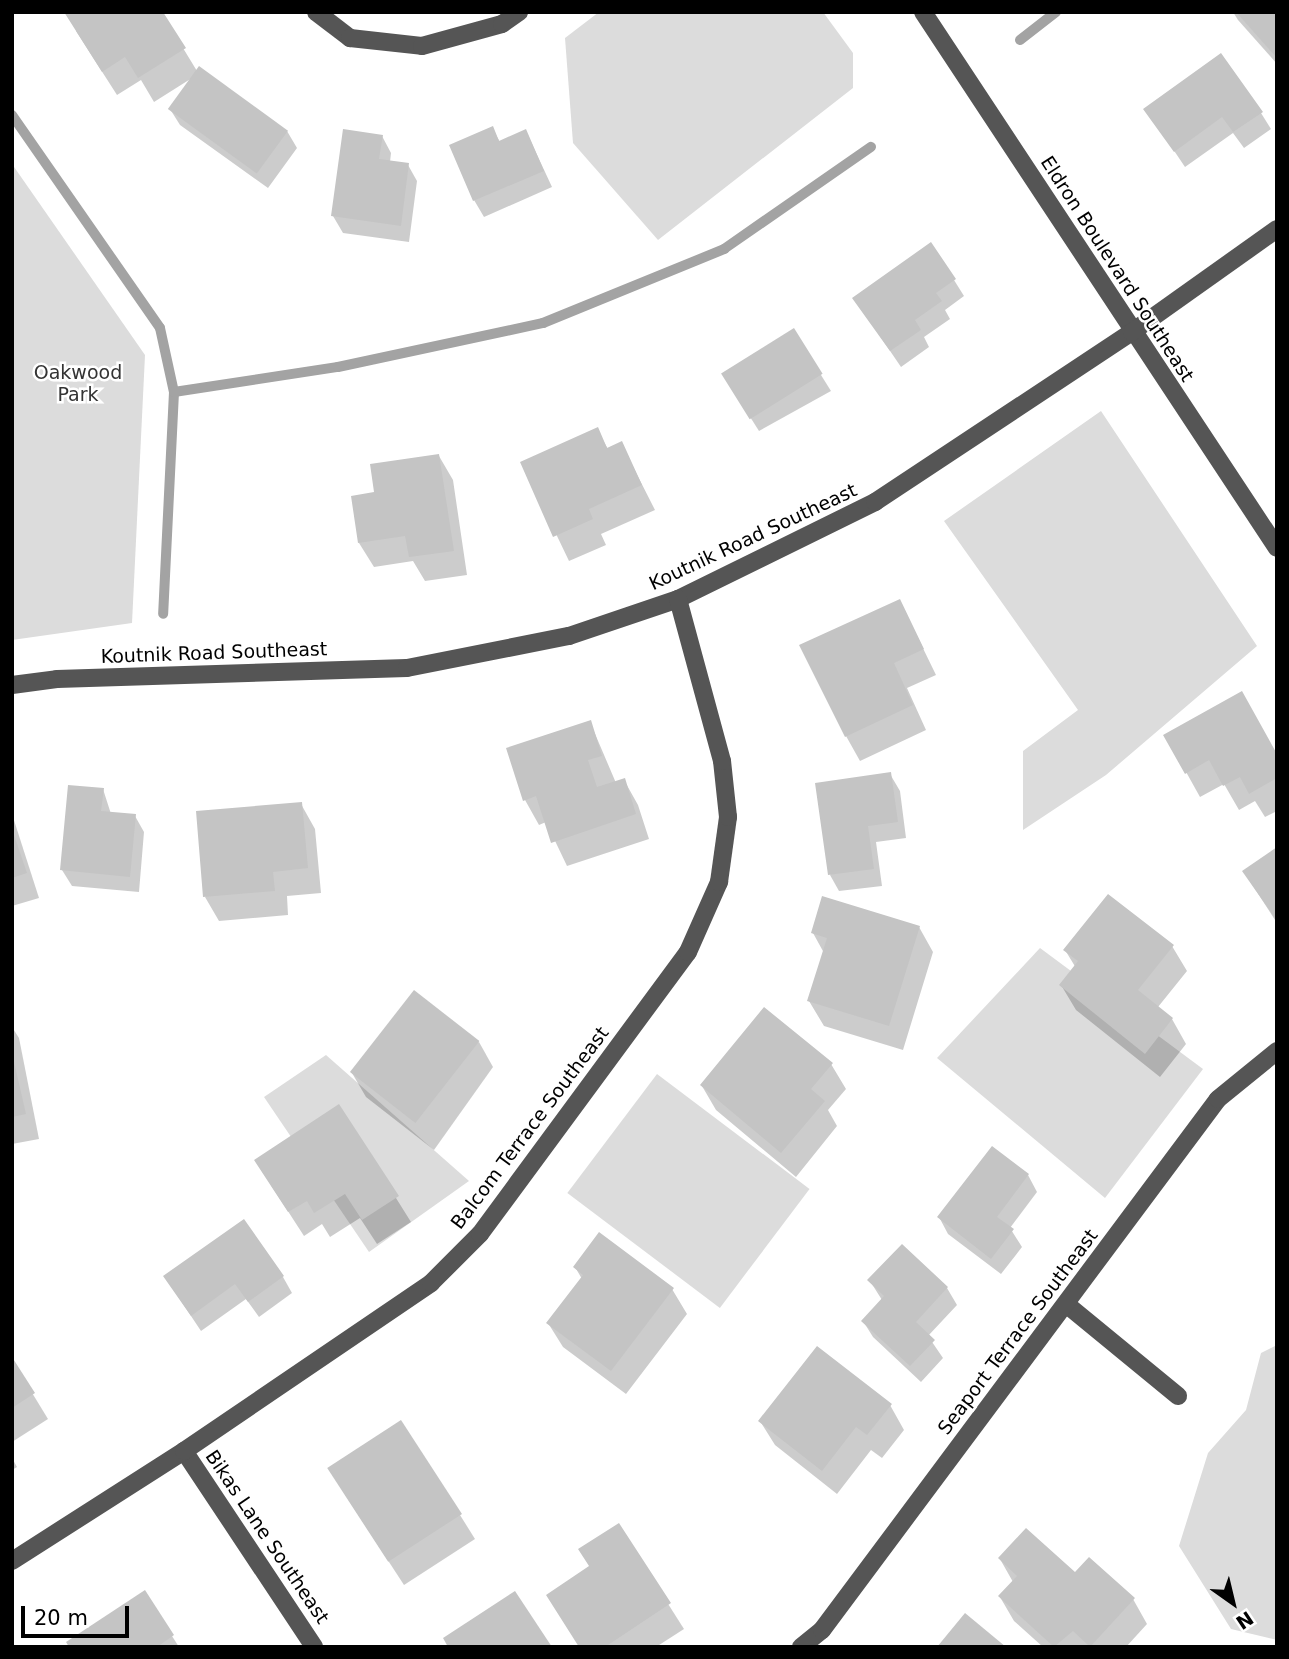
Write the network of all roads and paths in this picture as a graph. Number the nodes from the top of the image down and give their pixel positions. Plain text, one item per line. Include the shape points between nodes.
1 (316, 12) edge
2 (519, 12) edge
3 (923, 12) edge
4 (1277, 229) edge
5 (1132, 332) junction
6 (1277, 548) edge
7 (678, 599) junction
8 (12, 685) edge
9 (1277, 1051) edge
10 (1066, 1304) junction
11 (1178, 1396) dead end
12 (184, 1451) junction
13 (12, 1561) edge
14 (314, 1647) edge
15 (801, 1647) edge

1 - 2 street via 350,38 422,46 502,24
3 - 5 street, Eldron Boulevard Southeast
4 - 5 street, Koutnik Road Southeast
5 - 6 street, Eldron Boulevard Southeast
5 - 7 street, Koutnik Road Southeast via 875,502
7 - 8 street, Koutnik Road Southeast via 569,636 407,668 57,679
7 - 12 street, Balcom Terrace Southeast via 722,761 728,817 719,882 688,953 480,1234 431,1283
9 - 10 street, Seaport Terrace Southeast via 1218,1099
10 - 11 street
10 - 15 street, Seaport Terrace Southeast via 822,1630
12 - 13 street, Balcom Terrace Southeast
12 - 14 street, Bikas Lane Southeast

